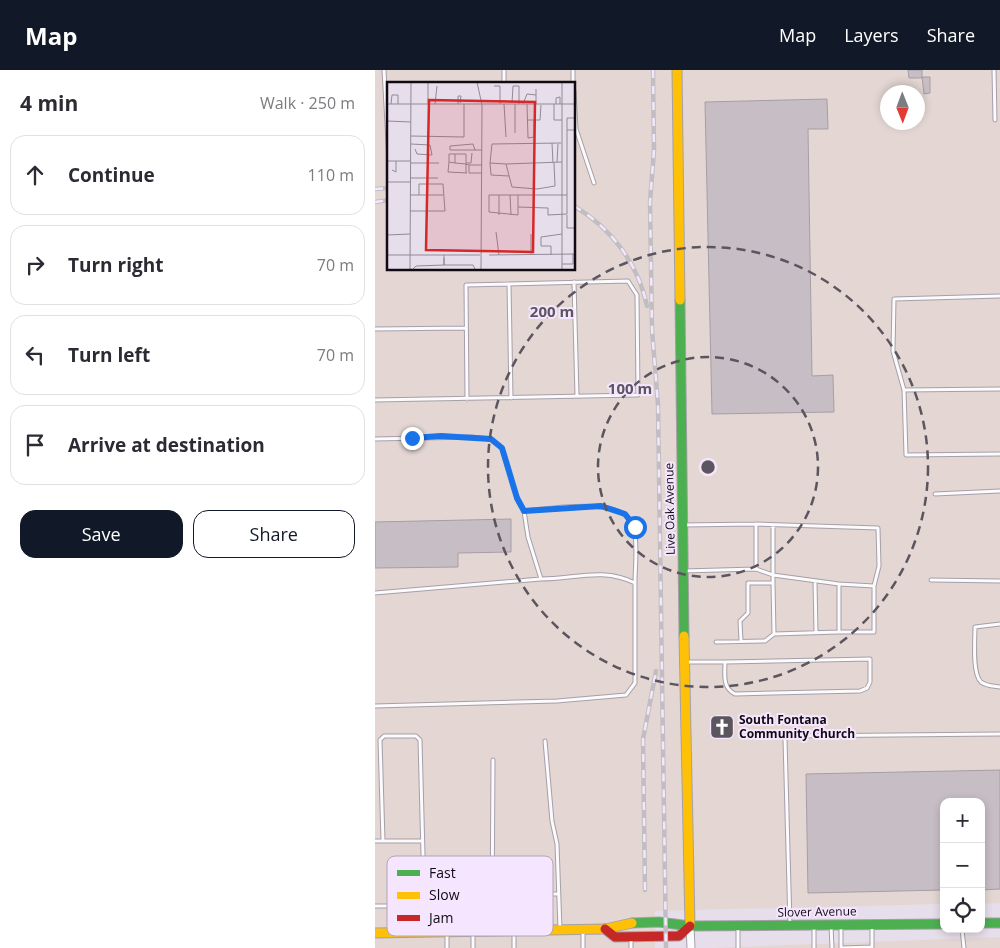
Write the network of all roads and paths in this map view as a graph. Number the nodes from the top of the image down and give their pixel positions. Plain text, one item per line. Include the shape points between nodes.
1 (384, 70) edge
2 (677, 70) edge
3 (994, 70) edge
4 (575, 110) edge
5 (995, 120) dead end
6 (387, 124) edge
7 (594, 183) dead end
8 (574, 282) junction
9 (509, 284) junction
10 (1000, 296) edge
11 (375, 328) edge
12 (466, 328) junction
13 (1000, 389) edge
14 (905, 390) junction
15 (577, 396) junction
16 (467, 398) junction
17 (511, 398) junction
18 (375, 400) edge
19 (375, 439) edge
20 (1000, 454) edge
21 (1000, 491) edge
22 (935, 494) dead end
23 (524, 511) junction
24 (682, 524) junction
25 (756, 524) junction
26 (773, 525) junction
27 (756, 569) junction
28 (683, 571) junction
29 (773, 576) junction
30 (541, 579) junction
31 (931, 580) dead end
32 (815, 581) junction
33 (1000, 581) edge
34 (773, 582) junction
35 (635, 583) junction
36 (839, 584) junction
37 (874, 586) junction
38 (375, 593) edge
39 (1000, 624) edge
40 (839, 632) junction
41 (816, 633) junction
42 (774, 634) junction
43 (741, 641) junction
44 (715, 642) dead end
45 (685, 662) junction
46 (725, 662) junction
47 (1000, 687) edge
48 (375, 706) edge
49 (1000, 734) edge
50 (545, 741) dead end
51 (493, 760) dead end
52 (375, 841) edge
53 (383, 841) junction
54 (422, 841) junction
55 (422, 856) edge
56 (492, 856) edge
57 (553, 894) edge
58 (559, 894) junction
59 (985, 923) edge
60 (1000, 923) edge
61 (872, 924) junction
62 (940, 924) edge
63 (790, 925) junction
64 (814, 925) junction
65 (836, 925) junction
66 (690, 926) junction
67 (738, 926) junction
68 (583, 929) junction
69 (605, 929) junction
70 (553, 930) edge
71 (560, 930) junction
72 (963, 933) edge
73 (631, 937) junction
74 (583, 948) edge
75 (631, 948) edge
76 (691, 948) edge
77 (738, 948) edge
78 (814, 948) edge
79 (832, 948) edge
80 (872, 948) edge
81 (964, 948) edge

1 - 6 lane
2 - 24 street, Live Oak Avenue
3 - 5 lane
4 - 7 lane via 576,129
8 - 9 lane
8 - 15 lane
8 - 15 lane via 628,280 637,295 638,395
9 - 12 lane via 466,285
9 - 17 lane
10 - 14 lane via 893,299 893,351
11 - 12 lane
12 - 16 lane
13 - 14 lane
14 - 20 lane via 905,455
15 - 17 lane
16 - 17 lane
16 - 18 lane
19 - 23 lane via 441,436 491,439 502,448
21 - 22 lane
23 - 30 lane
23 - 35 lane via 601,506 625,514 635,527
24 - 25 lane
24 - 28 street, Live Oak Avenue
25 - 26 lane
25 - 27 lane
26 - 29 lane
26 - 37 lane via 878,528 879,566
27 - 28 lane
27 - 29 lane
28 - 45 street, Live Oak Avenue
29 - 32 lane
29 - 34 lane
30 - 35 lane via 606,574
30 - 38 lane
31 - 33 lane
32 - 36 lane
32 - 41 lane
34 - 42 lane
34 - 43 lane via 748,583 748,613 740,621
35 - 48 lane via 635,683 626,696
36 - 37 lane
36 - 40 lane
37 - 40 lane via 875,632
39 - 47 lane via 975,627 975,674 979,681
40 - 41 lane
41 - 42 lane
42 - 43 lane via 765,641
43 - 44 lane
45 - 46 lane
45 - 66 street, Live Oak Avenue
46 - 46 lane via 725,685 735,694 860,691 870,682 870,659
49 - 63 lane via 787,736
50 - 58 lane via 557,844
51 - 56 lane
52 - 53 lane
53 - 54 lane
53 - 54 lane via 380,740 384,736 407,734 420,740
54 - 55 lane
57 - 58 lane
58 - 71 lane
59 - 60 street
61 - 62 street, Slover Avenue
61 - 65 street, Slover Avenue
61 - 80 lane
63 - 64 street, Slover Avenue
63 - 67 street, Slover Avenue
64 - 65 street, Slover Avenue
64 - 78 lane
65 - 79 lane
65 - 80 lane via 841,948
66 - 67 street, Slover Avenue
66 - 69 street, Slover Avenue via 679,922 622,923
66 - 73 street, Slover Avenue via 679,936
66 - 76 street, Live Oak Avenue
67 - 77 lane
68 - 69 street, Slover Avenue
68 - 71 street, Slover Avenue
68 - 74 lane
69 - 73 street, Slover Avenue via 615,937
70 - 71 street, Slover Avenue
72 - 81 lane
73 - 75 lane

